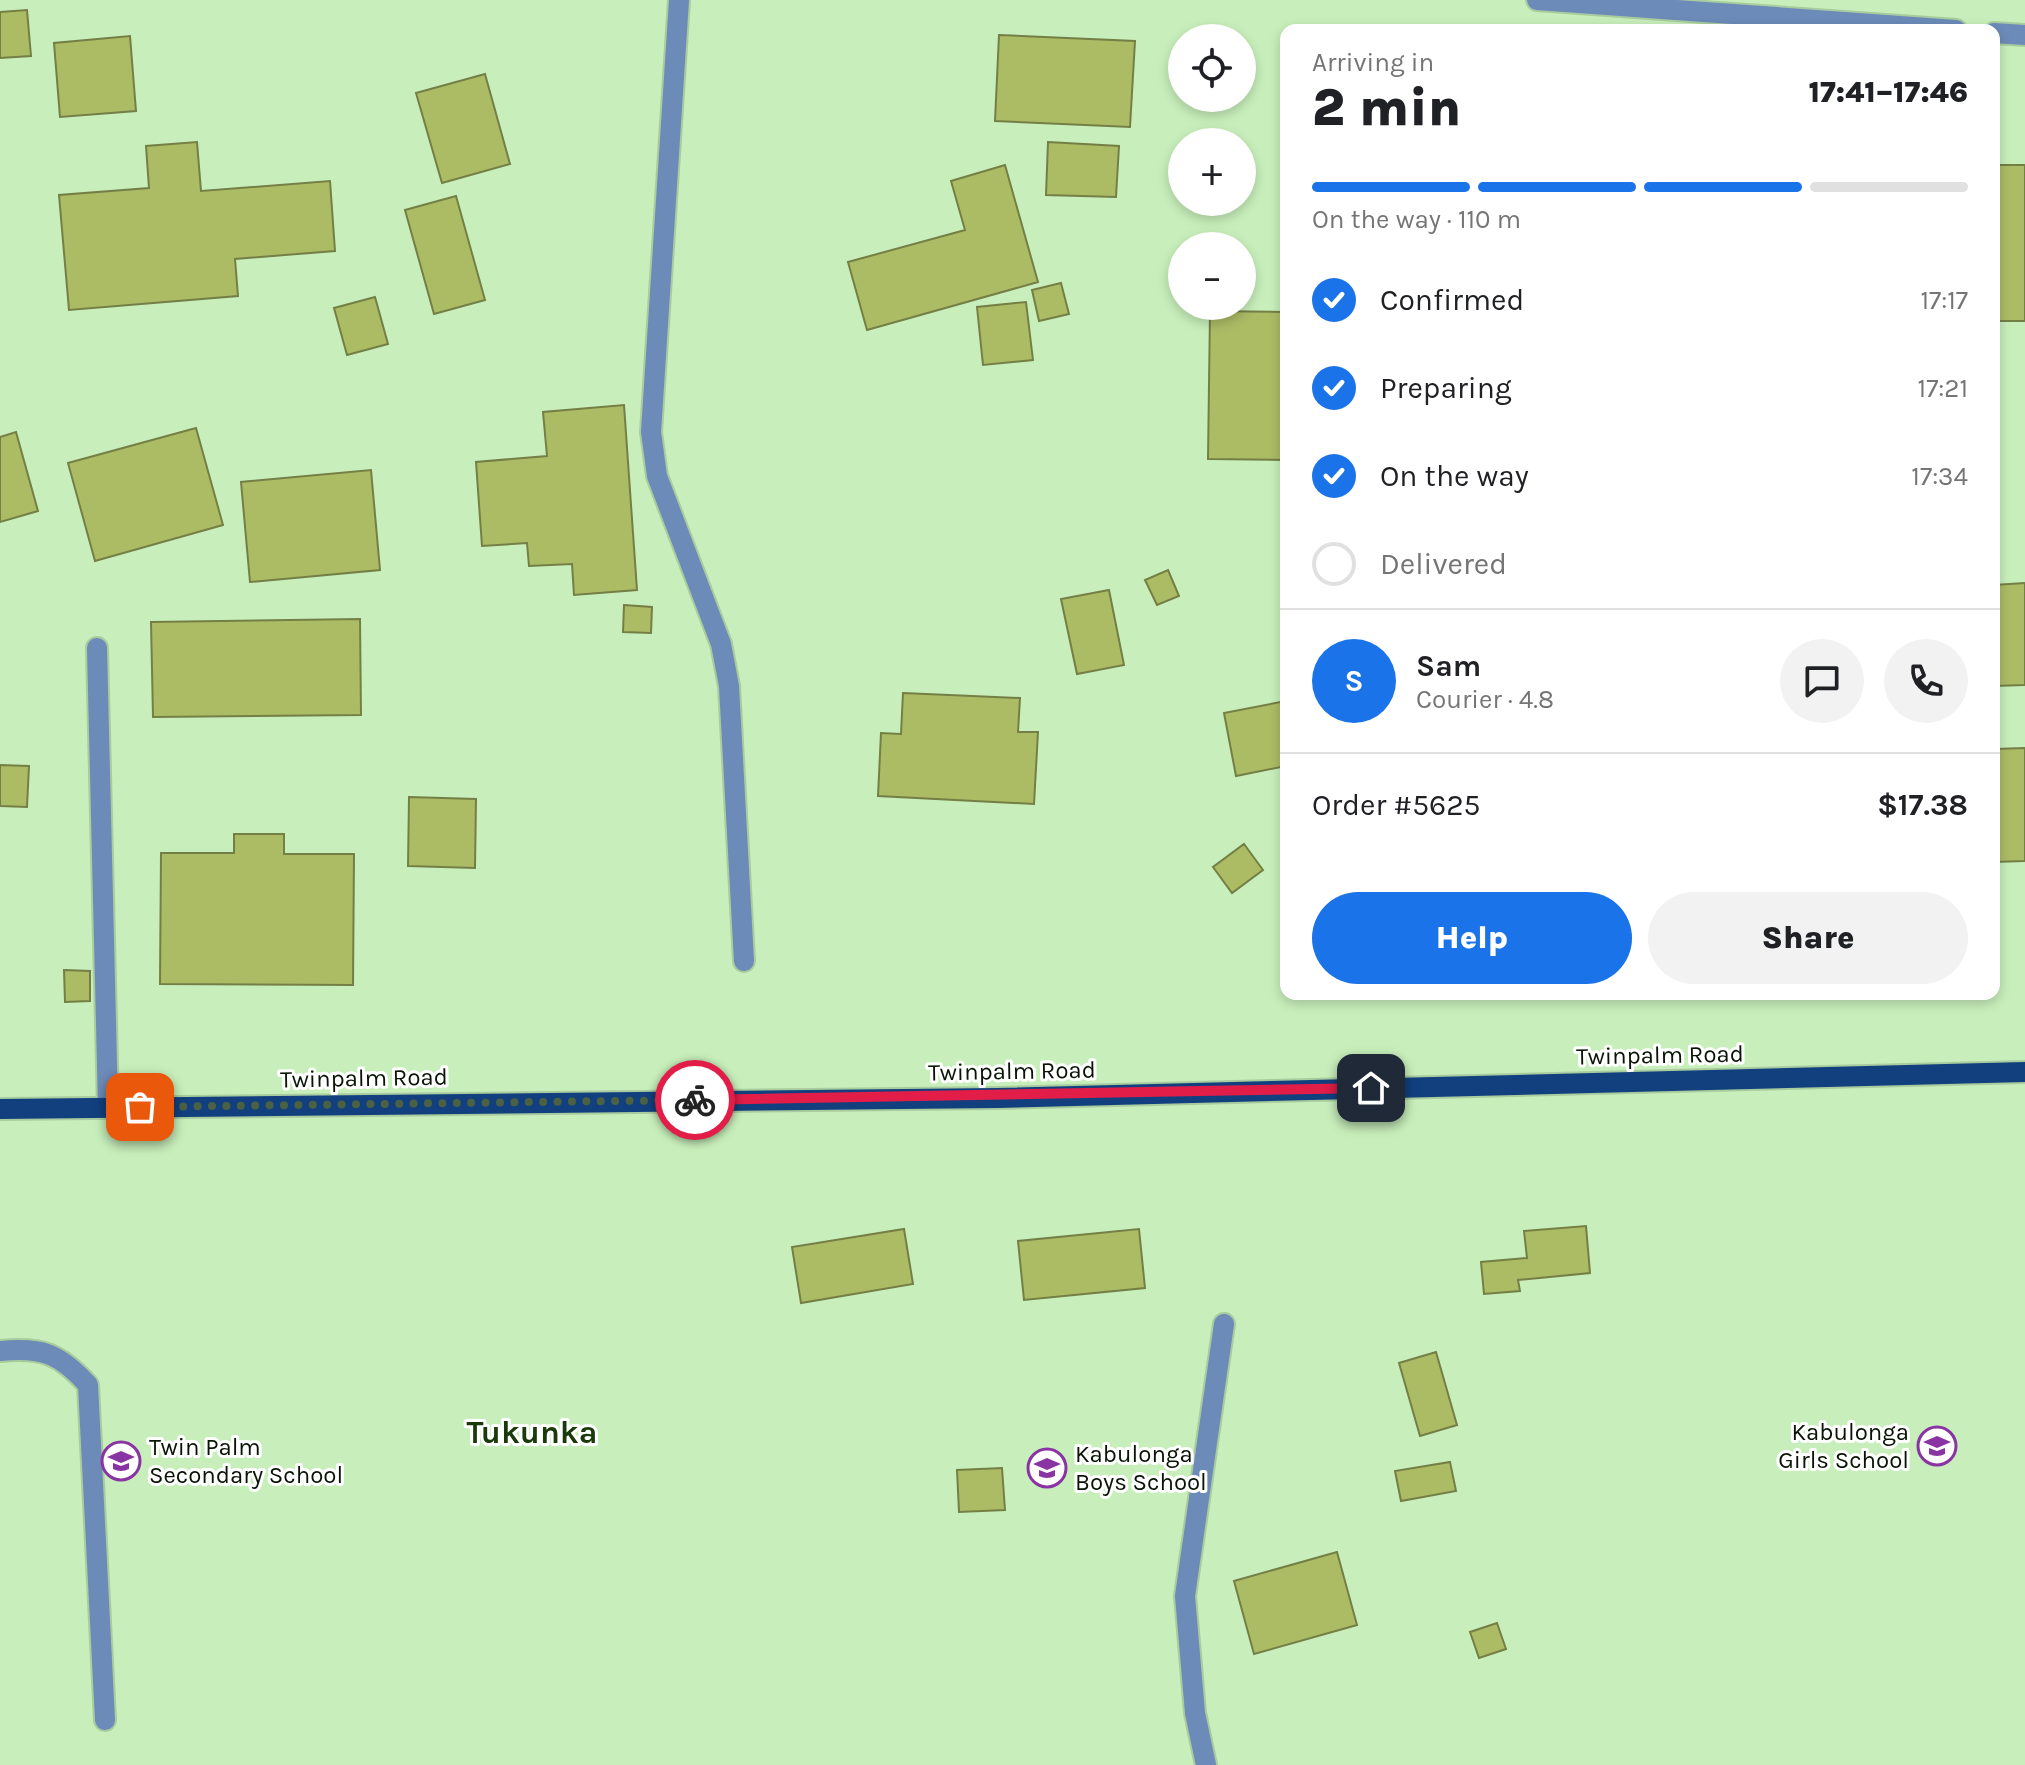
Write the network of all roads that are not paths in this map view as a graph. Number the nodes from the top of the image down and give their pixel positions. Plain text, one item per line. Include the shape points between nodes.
1 (679, 0) edge
2 (1537, 0) edge
3 (1872, 24) edge
4 (2000, 33) edge
5 (2025, 35) edge
6 (97, 648) dead end
7 (744, 961) dead end
8 (2025, 1072) edge
9 (108, 1107) junction
10 (0, 1109) edge
11 (1224, 1324) dead end
12 (0, 1351) edge
13 (105, 1720) dead end
14 (1206, 1765) edge

1 - 7 street via 651,432 657,476 721,644 729,686
2 - 3 street
4 - 5 street
6 - 9 street
8 - 9 main road, Twinpalm Road via 998,1098
9 - 10 main road, Twinpalm Road
11 - 14 street via 1185,1596 1195,1713
12 - 13 street via 35,1348 73,1369 88,1385

